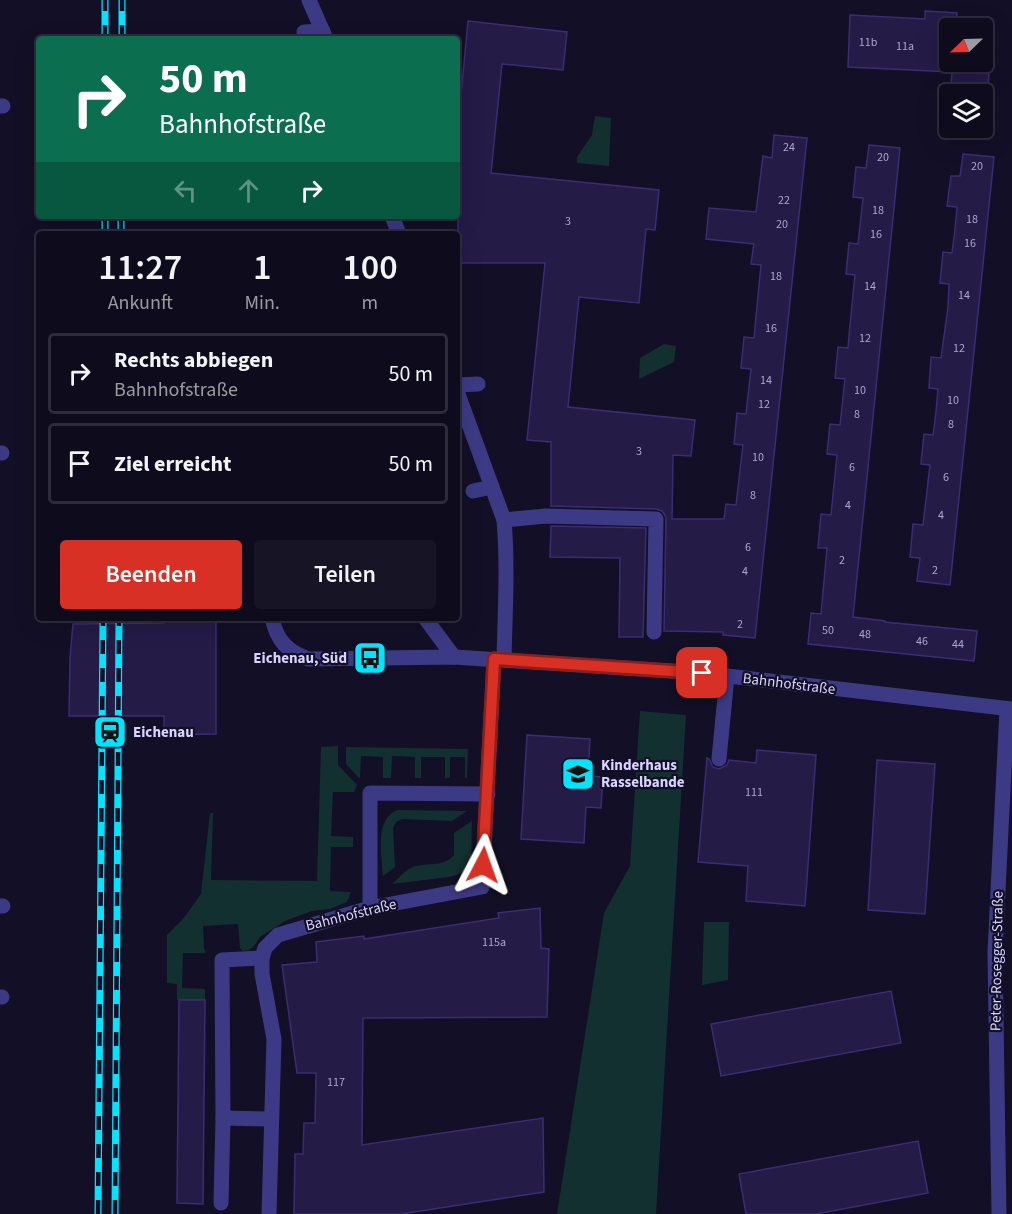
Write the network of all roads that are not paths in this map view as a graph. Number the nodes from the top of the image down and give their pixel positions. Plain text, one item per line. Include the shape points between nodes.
1 (309, 0) edge
2 (304, 32) dead end
3 (325, 35) edge
4 (478, 384) dead end
5 (460, 385) edge
6 (461, 414) edge
7 (492, 487) junction
8 (473, 491) dead end
9 (504, 520) junction
10 (274, 621) edge
11 (427, 621) edge
12 (654, 632) dead end
13 (454, 657) junction
14 (499, 659) junction
15 (727, 676) junction
16 (1009, 709) edge
17 (719, 759) dead end
18 (488, 794) junction
19 (370, 908) junction
20 (262, 958) junction
21 (223, 1118) junction
22 (270, 1119) junction
23 (221, 1203) dead end
24 (269, 1214) edge
25 (999, 1214) edge

1 - 3 street
2 - 3 street
4 - 5 street
6 - 7 street
7 - 8 street
7 - 9 street
9 - 12 street via 546,516 656,519
9 - 14 street via 506,554
10 - 13 street, Bahnhofstraße via 282,644 308,659
11 - 13 street
13 - 14 street, Bahnhofstraße
14 - 15 street, Bahnhofstraße
14 - 18 street, Bahnhofstraße
15 - 16 street, Bahnhofstraße
15 - 17 street
16 - 25 street, Peter-Rosegger-Straße via 995,952
18 - 19 street, Bahnhofstraße via 482,887
18 - 19 street via 369,794
19 - 20 street, Bahnhofstraße via 278,935 265,948
20 - 21 street via 222,960
20 - 22 street via 274,1038
21 - 22 street
21 - 23 street
22 - 24 street

